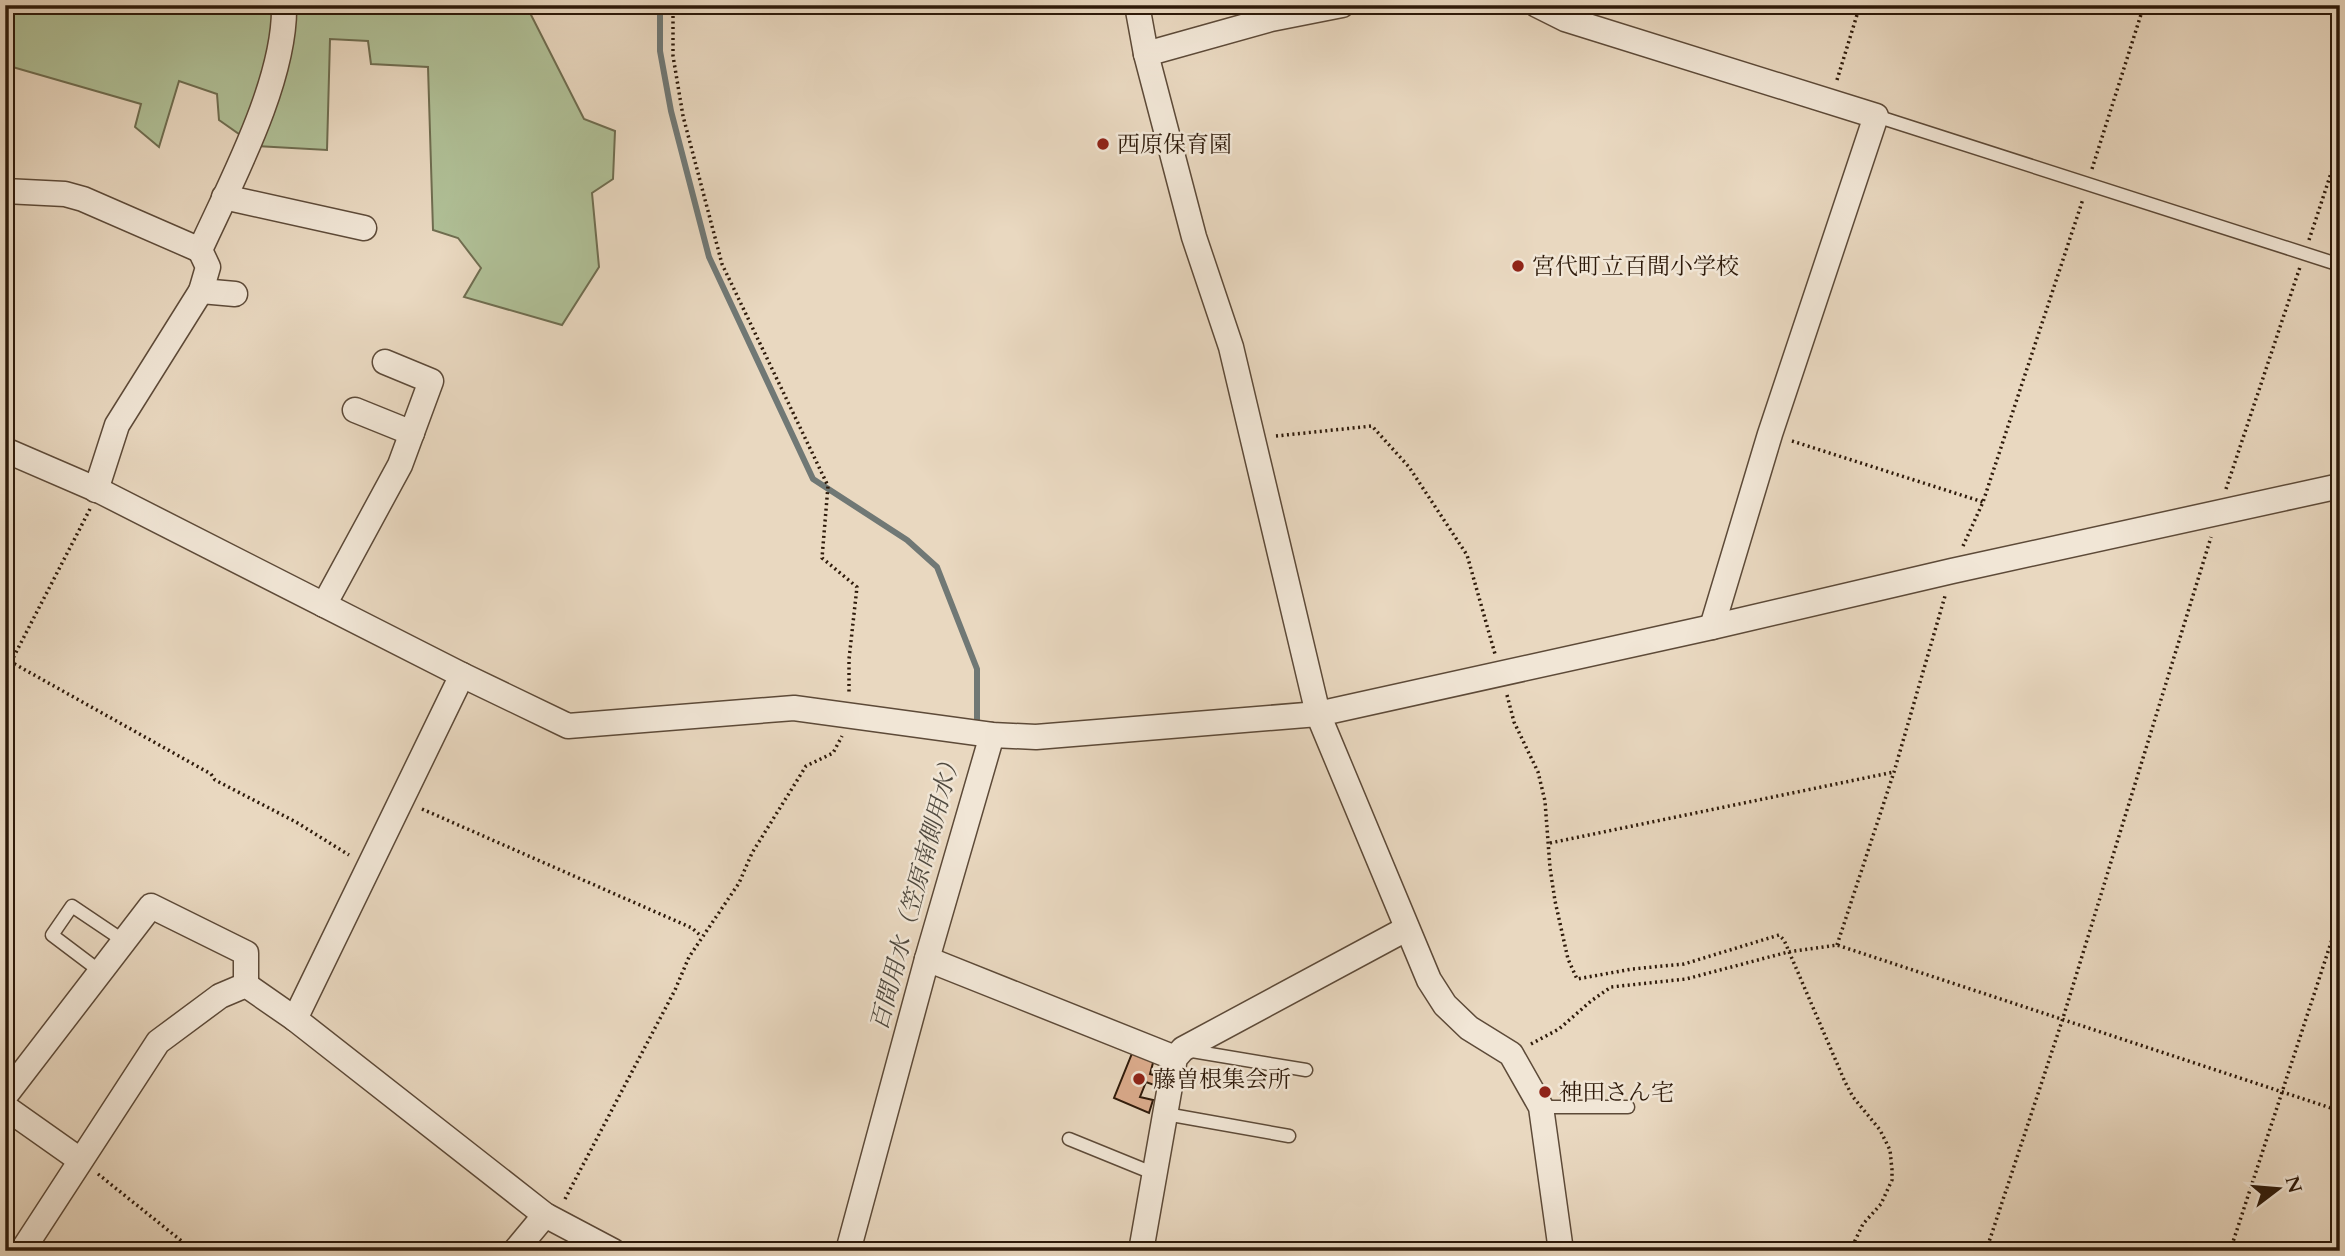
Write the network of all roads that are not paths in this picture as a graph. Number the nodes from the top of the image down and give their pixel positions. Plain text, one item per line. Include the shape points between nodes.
1 (284, 5) edge
2 (1137, 5) edge
3 (1342, 5) edge
4 (1537, 5) edge
5 (1146, 54) junction
6 (1876, 116) junction
7 (5, 191) edge
8 (224, 197) junction
9 (364, 228) dead end
10 (200, 250) junction
11 (2340, 265) edge
12 (201, 291) junction
13 (235, 294) dead end
14 (385, 362) dead end
15 (355, 410) dead end
16 (412, 433) junction
17 (5, 450) edge
18 (2340, 486) edge
19 (98, 490) junction
20 (324, 605) junction
21 (1712, 627) junction
22 (462, 674) junction
23 (1318, 714) junction
24 (992, 734) junction
25 (1406, 929) junction
26 (124, 941) junction
27 (927, 959) junction
28 (101, 972) junction
29 (246, 985) junction
30 (296, 1019) junction
31 (1179, 1054) junction
32 (1306, 1070) dead end
33 (5, 1096) edge
34 (5, 1107) edge
35 (1541, 1107) junction
36 (1628, 1107) dead end
37 (1166, 1114) junction
38 (1289, 1136) dead end
39 (1069, 1139) dead end
40 (80, 1160) junction
41 (1155, 1174) junction
42 (550, 1217) junction
43 (22, 1251) edge
44 (516, 1251) edge
45 (613, 1251) edge
46 (848, 1251) edge
47 (1141, 1251) edge
48 (1561, 1251) edge

1 - 8 street via 285,29 261,113
2 - 5 street
3 - 5 street via 1271,19
4 - 6 street via 1566,19
5 - 23 street via 1194,237 1231,346
6 - 11 lane
6 - 21 street via 1770,434
7 - 10 street via 83,199
8 - 9 street
8 - 10 street
10 - 12 street via 208,267
12 - 13 street
12 - 19 street via 117,425
14 - 16 street via 431,382
15 - 16 street
16 - 20 street via 400,465
17 - 19 street
18 - 21 street
19 - 20 street
20 - 22 street
21 - 23 street
22 - 24 street via 568,726 794,708
22 - 30 street
23 - 24 street via 1036,737
23 - 25 street
24 - 27 street
25 - 31 street
25 - 35 street via 1445,1005 1469,1028 1510,1054
26 - 28 street
26 - 28 lane via 72,906 52,934
26 - 29 street via 151,906 246,953
27 - 31 street
27 - 46 street
28 - 33 street
29 - 30 street
29 - 40 street via 220,996 158,1042
30 - 42 street
31 - 32 lane
31 - 37 street
34 - 40 street
35 - 36 lane
35 - 48 street
37 - 38 lane
37 - 41 street
39 - 41 lane
40 - 43 street
41 - 47 street
42 - 44 street
42 - 45 street

